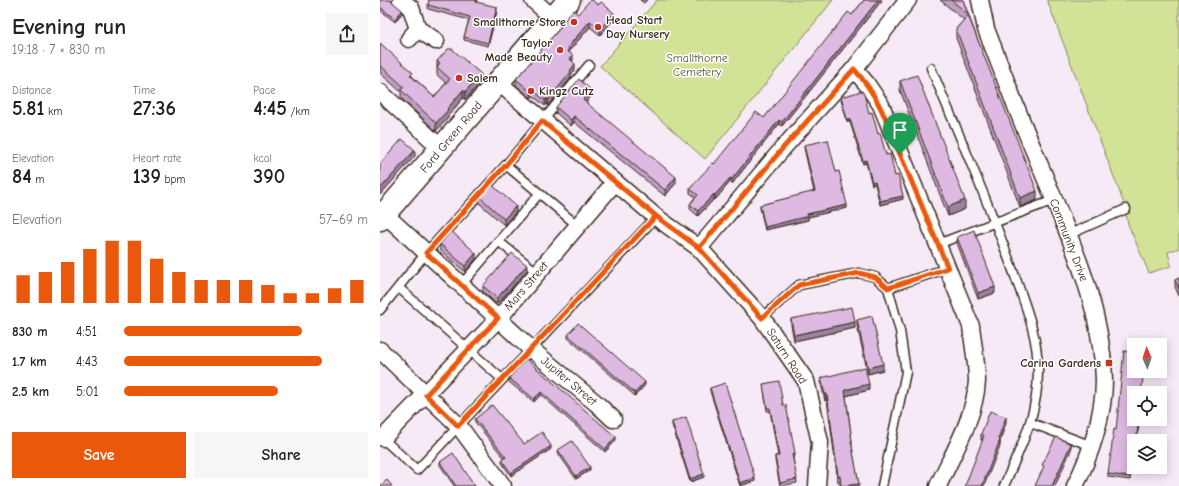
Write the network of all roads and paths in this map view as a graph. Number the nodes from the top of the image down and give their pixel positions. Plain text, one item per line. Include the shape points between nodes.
1 (400, 0) edge
2 (533, 0) edge
3 (569, 0) edge
4 (908, 0) edge
5 (980, 0) edge
6 (553, 18) junction
7 (436, 41) dead end
8 (589, 65) dead end
9 (931, 68) dead end
10 (854, 69) junction
11 (498, 82) junction
12 (380, 92) edge
13 (542, 121) junction
14 (442, 149) junction
15 (506, 165) junction
16 (615, 182) junction
17 (539, 194) junction
18 (1054, 200) junction
19 (1126, 209) dead end
20 (382, 215) edge
21 (656, 216) junction
22 (995, 221) junction
23 (578, 226) junction
24 (1068, 235) junction
25 (498, 241) junction
26 (938, 244) junction
27 (699, 248) junction
28 (426, 253) junction
29 (948, 268) junction
30 (538, 273) junction
31 (461, 284) junction
32 (399, 288) junction
33 (888, 288) junction
34 (380, 310) edge
35 (498, 318) junction
36 (762, 318) junction
37 (470, 349) junction
38 (380, 350) edge
39 (532, 350) junction
40 (502, 379) junction
41 (426, 395) junction
42 (613, 419) dead end
43 (1031, 423) junction
44 (458, 426) junction
45 (381, 437) edge
46 (1092, 446) junction
47 (1080, 484) edge
48 (503, 486) edge
49 (817, 486) edge
50 (882, 486) edge
51 (938, 486) edge
52 (1004, 486) edge

1 - 7 street via 411,8 413,34
2 - 6 street
3 - 6 main road, Ford Green Road
4 - 10 street
5 - 18 street, Community Drive via 986,29
6 - 11 main road, Ford Green Road
8 - 13 lane
9 - 22 lane
10 - 26 street via 880,105
10 - 27 street
11 - 13 street, Saturn Road
11 - 14 main road, Ford Green Road
12 - 14 street
13 - 15 lane
13 - 16 street, Saturn Road
14 - 20 main road, Ford Green Road
15 - 17 lane
15 - 28 lane
16 - 21 street, Saturn Road
16 - 23 street, Mars Street
17 - 23 lane
17 - 25 lane
18 - 22 lane
18 - 24 street, Community Drive
19 - 24 lane
20 - 28 street, Jupiter Street
21 - 27 street, Saturn Road
21 - 39 lane
22 - 26 lane
22 - 43 lane via 1034,331 1038,371
23 - 30 street, Mars Street
24 - 46 street, Community Drive via 1095,308 1101,342 1104,383
25 - 30 lane
25 - 31 lane
26 - 29 street
27 - 36 street, Saturn Road
28 - 31 street, Jupiter Street
28 - 32 lane
29 - 33 lane
29 - 51 street via 970,326 976,382 971,411
30 - 35 street, Mars Street
31 - 35 street, Jupiter Street
32 - 34 lane
32 - 37 lane
33 - 36 lane via 875,277 859,273 799,285
33 - 50 lane via 900,331 906,372
35 - 37 street, Mars Street
35 - 39 street, Jupiter Street
36 - 49 street, Saturn Road via 806,382 820,442
37 - 40 lane
37 - 41 street, Mars Street
38 - 41 street
39 - 40 lane
39 - 42 street, Jupiter Street
40 - 44 lane
41 - 44 street
41 - 45 street, Mars Street
43 - 46 lane
43 - 52 lane
44 - 45 lane via 417,470
44 - 48 street
46 - 47 street, Community Drive

